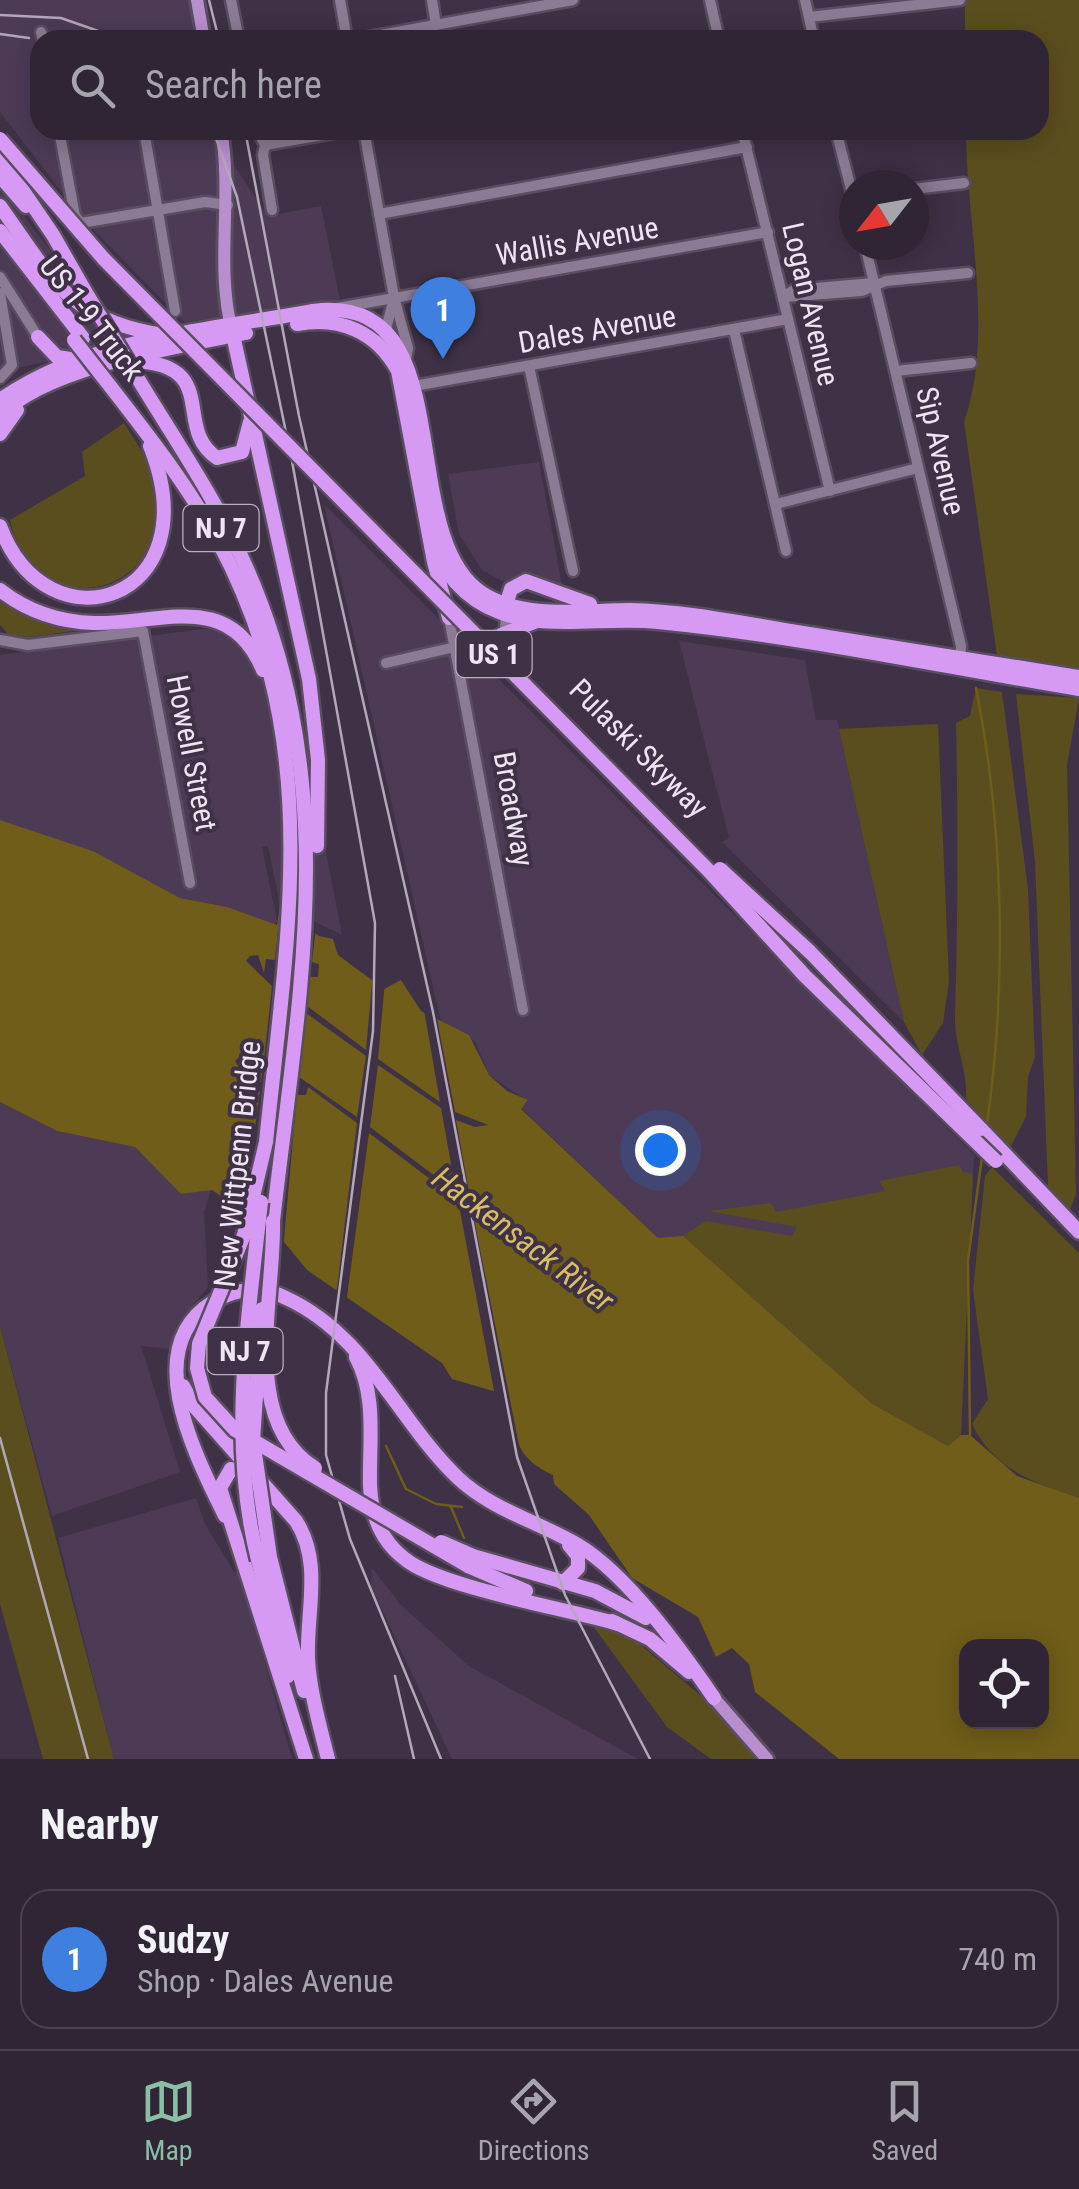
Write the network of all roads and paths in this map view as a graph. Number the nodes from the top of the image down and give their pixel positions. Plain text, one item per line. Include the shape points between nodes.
1 (196, 0) edge
2 (231, 0) edge
3 (340, 0) edge
4 (432, 0) edge
5 (573, 0) edge
6 (710, 0) edge
7 (804, 0) edge
8 (960, 0) edge
9 (523, 4) edge
10 (808, 16) junction
11 (436, 25) junction
12 (202, 30) edge
13 (237, 30) edge
14 (348, 30) edge
15 (407, 30) edge
16 (718, 30) edge
17 (812, 30) edge
18 (0, 125) edge
19 (0, 139) edge
20 (61, 140) edge
21 (146, 140) edge
22 (221, 140) edge
23 (263, 140) edge
24 (290, 140) edge
25 (366, 140) edge
26 (745, 140) edge
27 (839, 140) edge
28 (266, 144) junction
29 (747, 148) junction
30 (0, 157) edge
31 (847, 170) edge
32 (0, 176) edge
33 (964, 184) dead end
34 (929, 187) edge
35 (228, 205) junction
36 (158, 209) junction
37 (0, 210) edge
38 (272, 210) dead end
39 (379, 214) junction
40 (0, 231) edge
41 (768, 232) junction
42 (0, 245) edge
43 (66, 259) junction
44 (868, 260) edge
45 (968, 273) dead end
46 (0, 277) edge
47 (874, 284) junction
48 (0, 293) edge
49 (783, 297) junction
50 (394, 298) junction
51 (324, 310) junction
52 (175, 311) dead end
53 (403, 320) junction
54 (788, 320) junction
55 (734, 330) junction
56 (232, 331) junction
57 (38, 336) junction
58 (174, 337) junction
59 (78, 339) junction
60 (385, 339) junction
61 (406, 359) junction
62 (85, 360) junction
63 (118, 360) junction
64 (971, 362) dead end
65 (529, 366) junction
66 (896, 372) junction
67 (3, 376) edge
68 (114, 385) junction
69 (36, 386) junction
70 (414, 386) junction
71 (0, 400) edge
72 (0, 416) edge
73 (251, 417) junction
74 (141, 426) junction
75 (0, 434) edge
76 (179, 462) junction
77 (918, 468) junction
78 (830, 490) junction
79 (776, 504) junction
80 (0, 526) edge
81 (430, 536) junction
82 (786, 550) dead end
83 (573, 571) dead end
84 (0, 590) edge
85 (483, 605) junction
86 (506, 610) junction
87 (625, 610) junction
88 (450, 618) junction
89 (543, 619) junction
90 (501, 635) junction
91 (0, 640) edge
92 (456, 648) junction
93 (386, 663) dead end
94 (960, 664) junction
95 (1079, 677) edge
96 (1079, 688) edge
97 (278, 710) junction
98 (190, 883) dead end
99 (300, 894) junction
100 (305, 930) junction
101 (523, 1010) dead end
102 (266, 1142) junction
103 (272, 1221) junction
104 (1079, 1232) edge
105 (1079, 1245) edge
106 (350, 1345) junction
107 (178, 1350) junction
108 (266, 1486) junction
109 (226, 1516) junction
110 (562, 1537) junction
111 (264, 1559) junction
112 (470, 1561) junction
113 (563, 1583) junction
114 (618, 1624) junction
115 (714, 1698) junction
116 (307, 1759) edge
117 (325, 1759) edge
118 (767, 1759) edge

1 - 12 main road
2 - 13 street
3 - 14 street
4 - 11 street
5 - 9 street
6 - 16 street
7 - 10 street
8 - 10 street
9 - 11 street
10 - 17 street
11 - 15 street
18 - 104 highway, Pulaski Skyway / US 1, bridge via 109,252 911,1054
19 - 105 highway, Pulaski Skyway / US 1, bridge via 103,258 805,976
20 - 36 street via 74,216 82,223
21 - 36 street
22 - 35 main road
23 - 28 street
24 - 28 street
25 - 39 street
26 - 29 street, Logan Avenue
27 - 31 street
28 - 38 street
29 - 39 street
29 - 41 street, Logan Avenue
30 - 43 highway
32 - 43 highway
33 - 34 street
35 - 36 street
35 - 56 main road via 224,286
36 - 52 street
37 - 58 highway via 64,292 90,314 124,329
39 - 50 street
40 - 59 highway, NJ 7
41 - 49 street, Logan Avenue
41 - 50 street, Wallis Avenue
42 - 59 highway, US 1-9 Truck
43 - 76 highway, bridge
44 - 47 street, Sip Avenue
45 - 47 street
46 - 57 street
47 - 49 street via 862,292
47 - 66 street, Sip Avenue
48 - 67 street via 12,366
49 - 54 street, Logan Avenue
50 - 51 street, Wallis Avenue
50 - 53 street
50 - 60 street
51 - 56 highway
51 - 60 highway via 357,316
53 - 60 street
53 - 61 street
54 - 55 street, Dales Avenue
54 - 78 street, Logan Avenue
55 - 65 street, Dales Avenue
55 - 79 street
56 - 58 highway
56 - 60 highway via 326,321
56 - 63 highway
56 - 73 highway
57 - 62 highway via 57,357
57 - 69 highway via 43,361
58 - 62 highway
59 - 68 highway, NJ 7
60 - 61 highway
60 - 81 highway via 402,384
61 - 70 highway
62 - 69 highway
63 - 69 highway
63 - 73 highway via 159,364 186,381 200,442 217,458 242,452
64 - 66 street
65 - 70 street, Dales Avenue
65 - 83 street
66 - 77 street, Sip Avenue
68 - 74 highway, US 1-9 Truck
68 - 76 highway, NJ 7
69 - 71 highway
69 - 72 highway
69 - 75 highway
70 - 86 highway via 446,548 470,583
73 - 100 highway via 309,679 318,760 318,839
74 - 76 highway, NJ 7
74 - 80 highway via 163,484 167,520 158,553 138,578 97,596 56,591 22,566
76 - 97 highway, NJ 7 via 242,590
76 - 99 highway, NJ 7 via 236,544 282,666 308,812
77 - 78 street
77 - 94 street, Sip Avenue
78 - 79 street
79 - 82 street
81 - 85 highway via 448,574
81 - 88 highway
84 - 97 highway via 81,622 203,617 238,634 259,660
85 - 86 highway
85 - 88 highway via 462,605
86 - 87 highway
86 - 87 highway via 513,586 526,581
86 - 89 highway
86 - 90 street
87 - 94 highway via 679,613
88 - 92 street, Broadway
89 - 90 highway
89 - 94 highway via 657,622
90 - 92 street
91 - 98 street, Howell Street via 28,645 143,631
92 - 93 street
92 - 101 street, Broadway
94 - 95 highway
94 - 96 highway
97 - 99 highway, NJ 7
99 - 100 highway, New Wittpenn Bridge / NJ 7
99 - 102 highway, New Wittpenn Bridge / NJ 7
100 - 103 highway, New Wittpenn Bridge / NJ 7
102 - 111 highway, New Wittpenn Bridge / NJ 7, bridge via 241,1415 244,1484
102 - 112 highway, bridge via 244,1235 198,1344 205,1397 235,1430
103 - 111 highway, New Wittpenn Bridge / NJ 7, bridge via 253,1428
103 - 112 highway, bridge via 268,1387 280,1433 308,1464
106 - 107 highway via 292,1300 253,1290 208,1305
106 - 110 highway via 458,1478
106 - 114 highway via 369,1392 373,1510 397,1553 434,1574
107 - 108 highway via 188,1398
107 - 109 highway via 178,1392
108 - 109 highway via 245,1469 229,1470 220,1488
108 - 117 highway via 310,1548 310,1677
109 - 116 highway
110 - 113 highway via 579,1563
110 - 115 highway via 588,1552 650,1613
111 - 116 highway, NJ 7
111 - 117 highway, NJ 7
112 - 113 highway
112 - 114 highway
113 - 115 highway via 614,1599 652,1622
114 - 115 highway via 662,1648
115 - 118 main road

